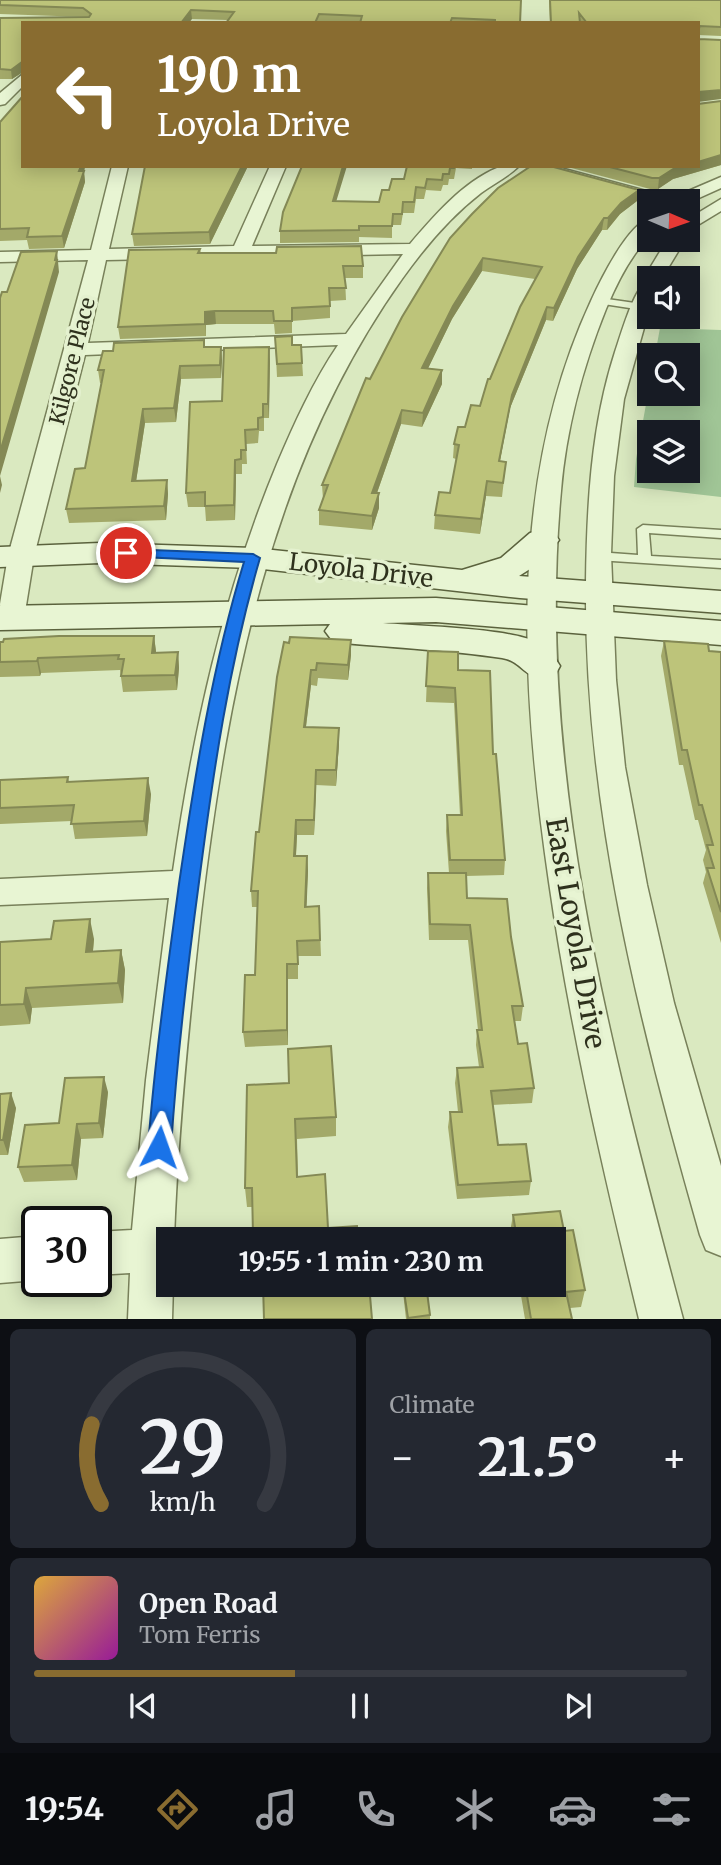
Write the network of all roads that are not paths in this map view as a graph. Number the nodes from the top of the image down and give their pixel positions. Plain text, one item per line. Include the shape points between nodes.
1 (21, 81) edge
2 (21, 97) edge
3 (1, 98) edge
4 (120, 168) edge
5 (277, 168) edge
6 (508, 168) edge
7 (542, 168) edge
8 (721, 182) edge
9 (700, 191) edge
10 (637, 193) edge
11 (637, 239) edge
12 (241, 250) junction
13 (414, 250) junction
14 (99, 254) junction
15 (0, 257) edge
16 (600, 301) junction
17 (637, 301) edge
18 (637, 322) edge
19 (351, 341) junction
20 (76, 349) junction
21 (721, 534) edge
22 (542, 540) junction
23 (11, 556) edge
24 (597, 556) junction
25 (253, 558) junction
26 (645, 559) junction
27 (721, 564) edge
28 (431, 578) junction
29 (721, 602) edge
30 (540, 603) junction
31 (599, 609) junction
32 (236, 614) junction
33 (5, 618) edge
34 (721, 633) edge
35 (541, 666) junction
36 (187, 884) junction
37 (0, 892) edge
38 (721, 1235) edge
39 (152, 1250) junction
40 (112, 1253) edge
41 (21, 1259) edge
42 (0, 1261) edge
43 (150, 1319) edge
44 (661, 1319) edge

1 - 3 street
2 - 3 street
4 - 14 street, Kilgore Place
5 - 12 street
6 - 13 street via 468,193
7 - 10 street
8 - 9 street
11 - 16 street, East Loyola Drive
12 - 13 street
12 - 14 street
13 - 19 street
14 - 15 street
14 - 20 street, Kilgore Place
16 - 17 lane
16 - 22 street, East Loyola Drive via 569,386
18 - 24 street via 625,351 607,434
19 - 20 street
19 - 25 street via 299,439
20 - 23 street, Kilgore Place
21 - 26 lane via 643,528
22 - 28 main road via 529,557 503,571
22 - 30 street, East Loyola Drive
23 - 25 main road, Loyola Drive via 100,553
23 - 33 street, Kilgore Place
24 - 26 lane
24 - 31 street
25 - 28 main road, Loyola Drive
25 - 32 street
26 - 27 lane
28 - 30 main road, Loyola Drive
29 - 31 main road, Loyola Drive
30 - 31 main road, Loyola Drive
30 - 32 main road, Loyola Drive
30 - 35 street, East Loyola Drive
31 - 34 main road, Loyola Drive
31 - 38 street via 610,767 634,899
32 - 33 main road, Loyola Drive
32 - 35 main road via 364,634 507,646 523,651
32 - 36 street via 206,758
35 - 44 street, East Loyola Drive via 555,812 590,1025
36 - 37 street
36 - 39 street via 167,1045
39 - 40 street
39 - 43 street
41 - 42 street

